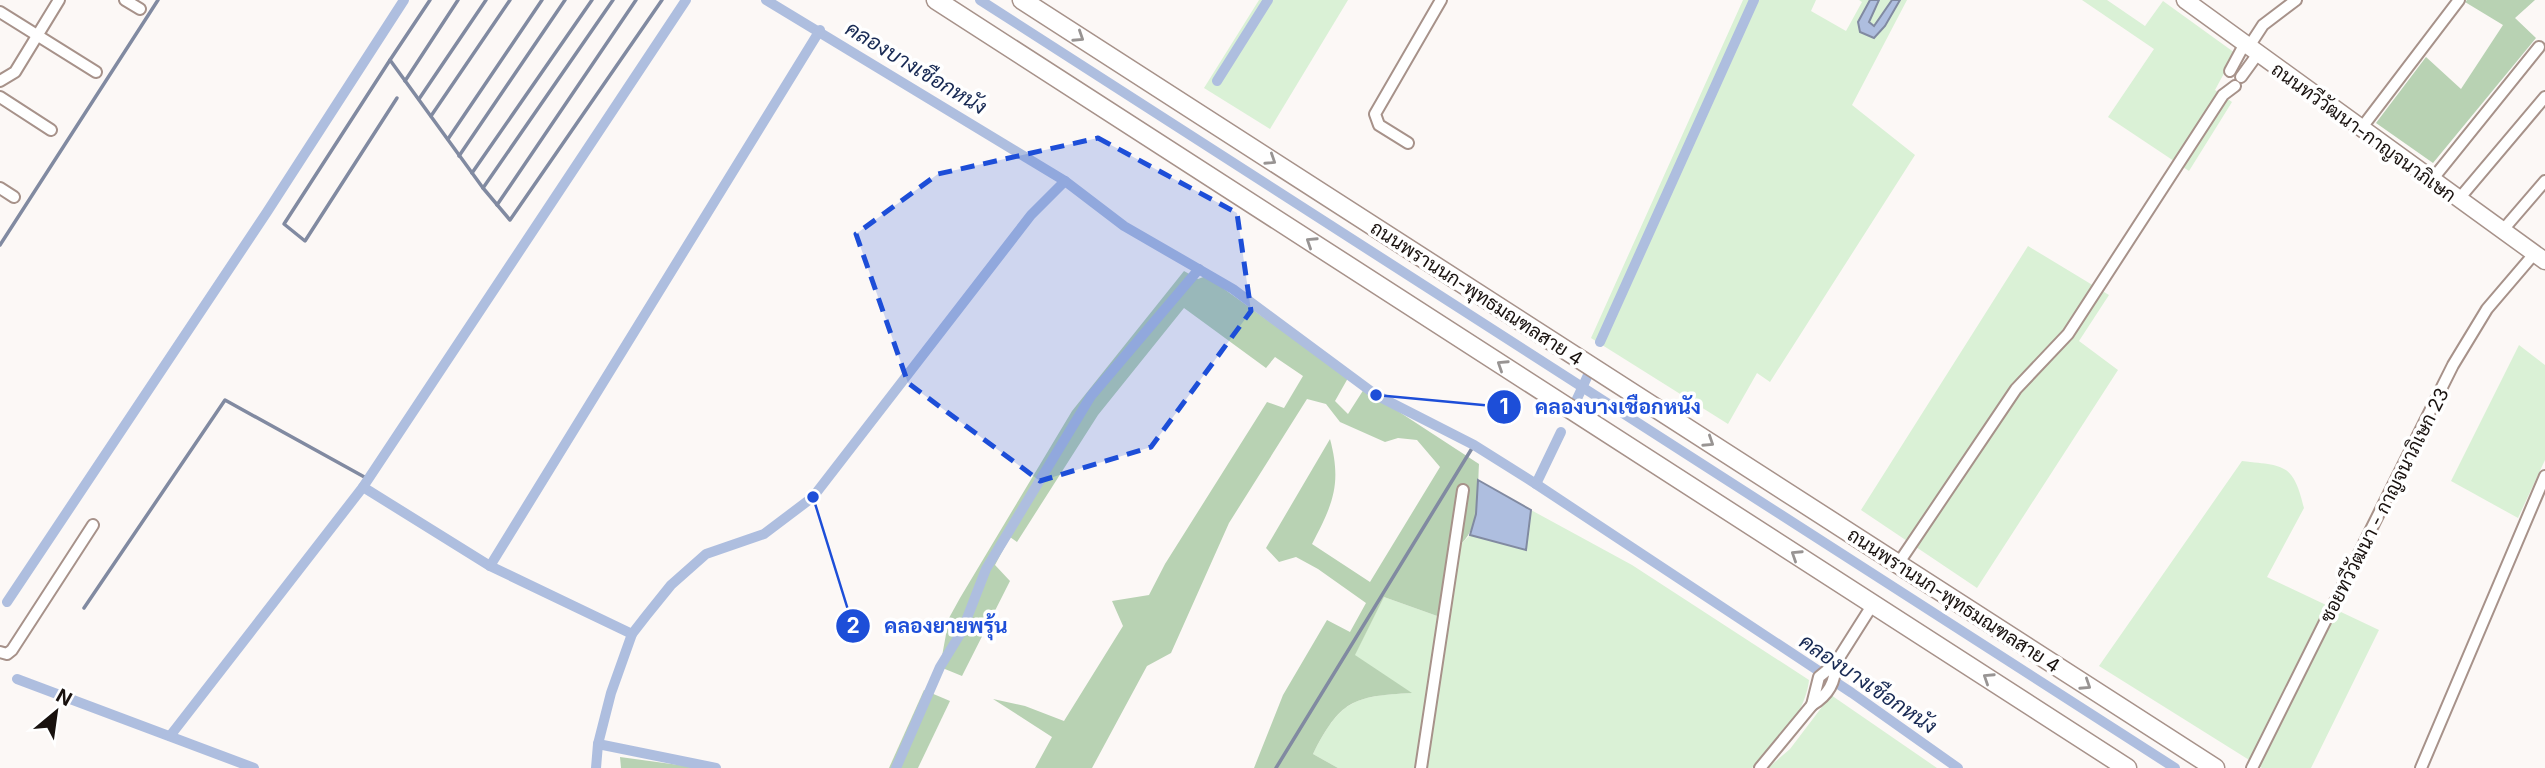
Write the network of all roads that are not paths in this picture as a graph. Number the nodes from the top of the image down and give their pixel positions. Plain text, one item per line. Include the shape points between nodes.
1 (59, 0) edge
2 (125, 0) edge
3 (936, 0) edge
4 (1022, 0) edge
5 (1441, 0) edge
6 (2186, 0) edge
7 (2296, 0) edge
8 (2459, 0) edge
9 (140, 9) dead end
10 (0, 12) edge
11 (37, 36) junction
12 (2539, 47) dead end
13 (2250, 49) junction
14 (2230, 71) dead end
15 (96, 72) dead end
16 (0, 81) edge
17 (0, 97) edge
18 (2545, 97) edge
19 (51, 130) dead end
20 (2360, 130) junction
21 (1408, 143) dead end
22 (2431, 181) junction
23 (2545, 181) edge
24 (0, 188) edge
25 (14, 197) dead end
26 (2458, 200) junction
27 (2502, 231) junction
28 (2540, 258) edge
29 (2545, 476) edge
30 (1462, 490) dead end
31 (93, 525) dead end
32 (1898, 564) junction
33 (1873, 604) junction
34 (0, 652) edge
35 (1421, 768) edge
36 (1760, 768) edge
37 (2127, 768) edge
38 (2215, 768) edge
39 (2252, 768) edge
40 (2421, 768) edge

1 - 11 street
2 - 9 street
33 -> 3 main road
4 -> 32 main road, ถนนพรานนก-พุทธมณฑลสาย 4
5 - 21 street via 1375,114 1379,125
6 - 13 street, ถนนทวีวัฒนา-กาญจนาภิเษก
7 - 13 street via 2263,25
8 - 20 street
10 - 11 street
11 - 15 street
11 - 16 street via 15,72
12 - 22 street
13 - 14 street
13 - 20 street, ถนนทวีวัฒนา-กาญจนาภิเษก
13 - 32 street via 2234,81 2068,334 2016,389
17 - 19 street
18 - 26 street
20 - 22 street, ถนนทวีวัฒนา-กาญจนาภิเษก
22 - 26 street, ถนนทวีวัฒนา-กาญจนาภิเษก
23 - 27 street
24 - 25 street
26 - 27 street, ถนนทวีวัฒนา-กาญจนาภิเษก
27 - 28 street, ถนนทวีวัฒนา-กาญจนาภิเษก
28 - 39 street, ซอยทวีวัฒนา - กาญจนาภิเษก 23 via 2487,309 2453,365
29 - 40 street
30 - 35 street
31 - 34 street via 12,650
32 -> 38 main road, ถนนพรานนก-พุทธมณฑลสาย 4
33 - 36 street via 1833,668 1819,677 1816,700
37 -> 33 main road

